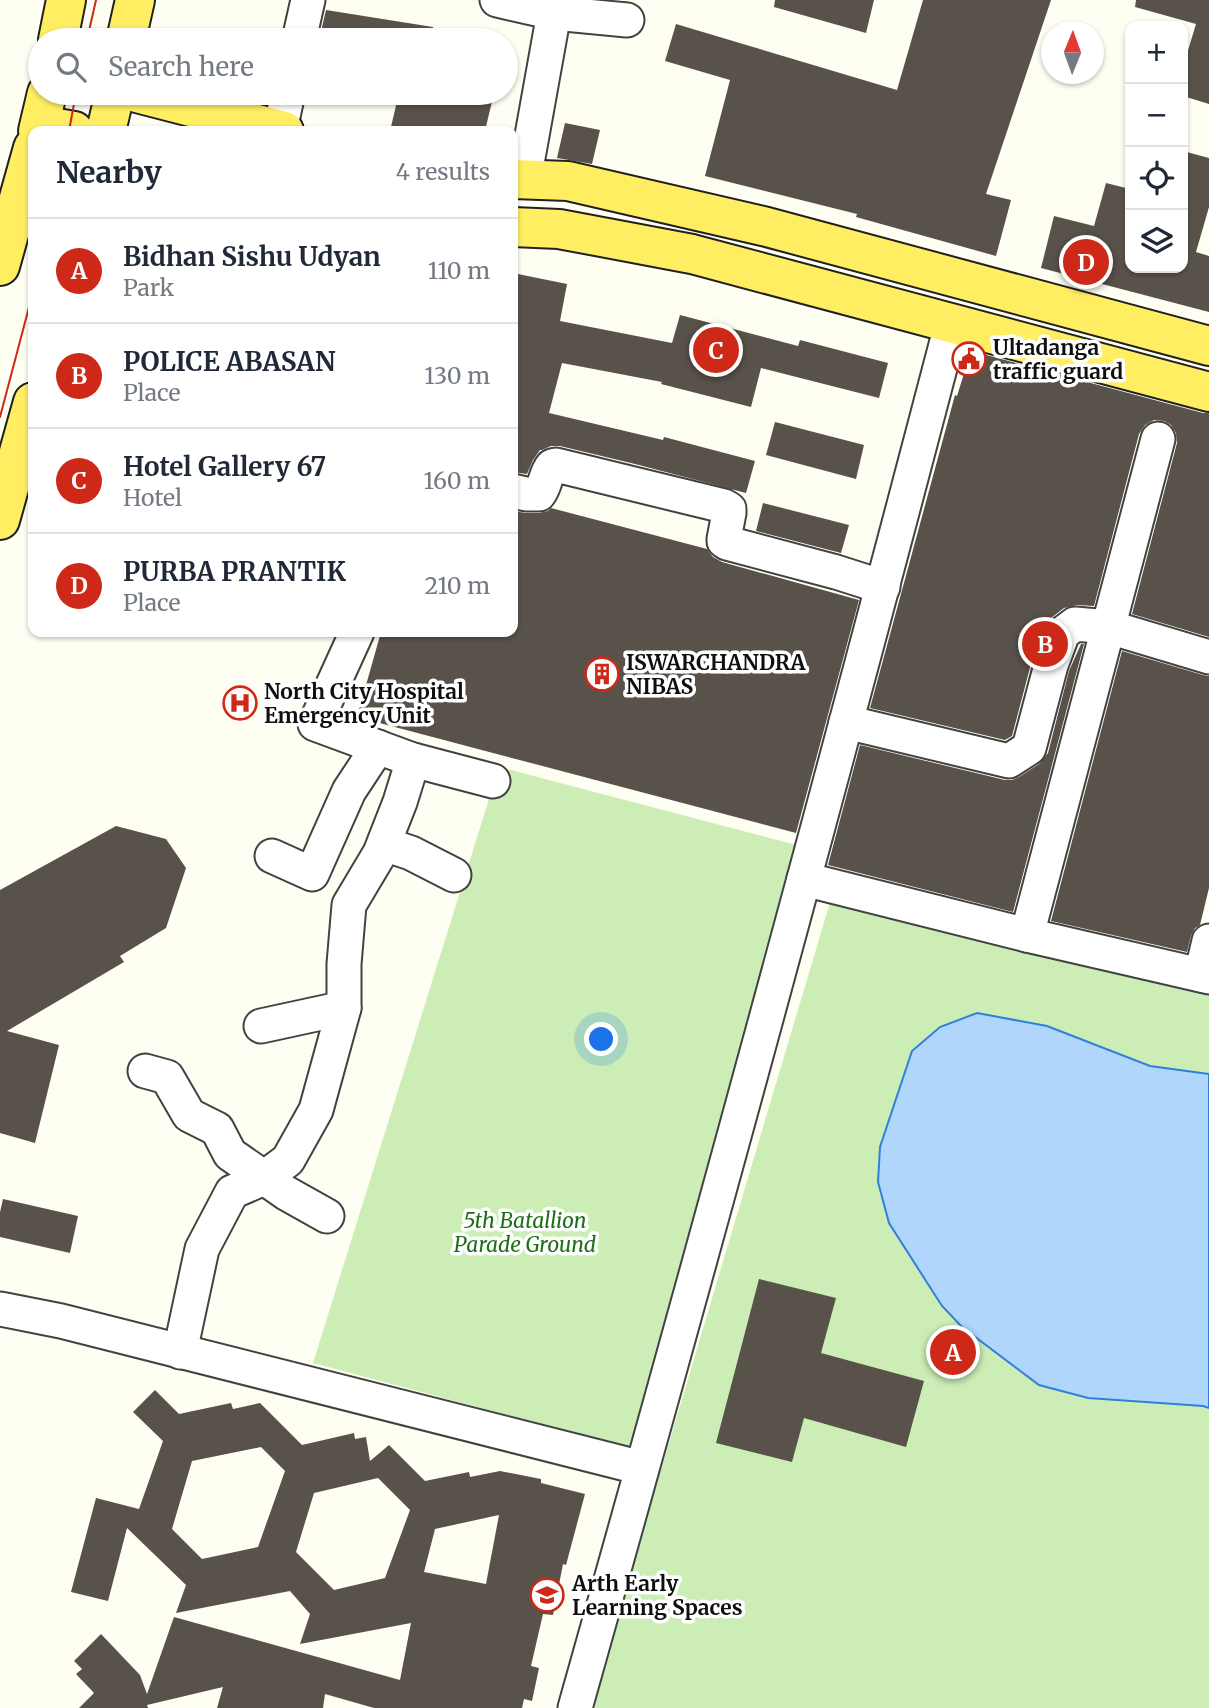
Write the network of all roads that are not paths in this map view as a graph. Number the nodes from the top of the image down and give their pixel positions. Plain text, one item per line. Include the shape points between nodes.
1 (66, 0) edge
2 (135, 0) edge
3 (308, 0) edge
4 (497, 0) edge
5 (554, 13) junction
6 (627, 20) dead end
7 (60, 28) edge
8 (129, 28) edge
9 (302, 28) edge
10 (111, 105) edge
11 (183, 105) edge
12 (286, 105) edge
13 (107, 126) edge
14 (263, 126) edge
15 (283, 126) edge
16 (28, 162) edge
17 (518, 179) edge
18 (9, 200) edge
19 (518, 227) edge
20 (0, 266) edge
21 (952, 322) junction
22 (1209, 346) edge
23 (1209, 392) edge
24 (28, 420) edge
25 (1158, 439) dead end
26 (518, 492) edge
27 (0, 520) edge
28 (883, 587) junction
29 (1109, 627) junction
30 (355, 637) edge
31 (1209, 657) edge
32 (846, 722) junction
33 (378, 747) junction
34 (413, 760) junction
35 (493, 781) dead end
36 (385, 841) junction
37 (272, 856) dead end
38 (454, 875) dead end
39 (804, 879) junction
40 (1027, 934) junction
41 (1209, 941) edge
42 (1205, 976) edge
43 (344, 1008) junction
44 (261, 1026) dead end
45 (145, 1070) dead end
46 (264, 1178) junction
47 (327, 1216) dead end
48 (0, 1309) edge
49 (180, 1352) junction
50 (642, 1468) junction
51 (575, 1708) edge

1 - 7 main road
2 - 8 main road
3 - 9 street
4 - 5 street
5 - 6 street
5 - 17 street
10 - 13 main road
11 - 14 main road
12 - 15 street
16 - 18 main road
17 - 22 main road via 568,181 767,227
18 - 20 main road
19 - 21 main road via 559,229 692,254
21 - 23 main road
21 - 28 street
24 - 27 main road
25 - 29 street
26 - 28 street via 539,494 548,470 556,465 724,506 729,509 727,543
28 - 32 street
29 - 31 street
29 - 32 street via 1075,624 1063,633 1029,748 1009,761
29 - 40 street
30 - 33 street via 315,724
32 - 39 street
33 - 34 street
33 - 37 street via 349,791 312,874
34 - 35 street
34 - 36 street
36 - 38 street
36 - 43 street via 349,905
39 - 40 street
39 - 50 street
40 - 42 street
41 - 42 street
43 - 44 street
43 - 46 street via 316,1110 288,1160
45 - 46 street via 167,1077 189,1115 217,1129 230,1154
46 - 47 street
46 - 49 street via 232,1192 202,1249
48 - 49 street
49 - 50 street
50 - 51 street

